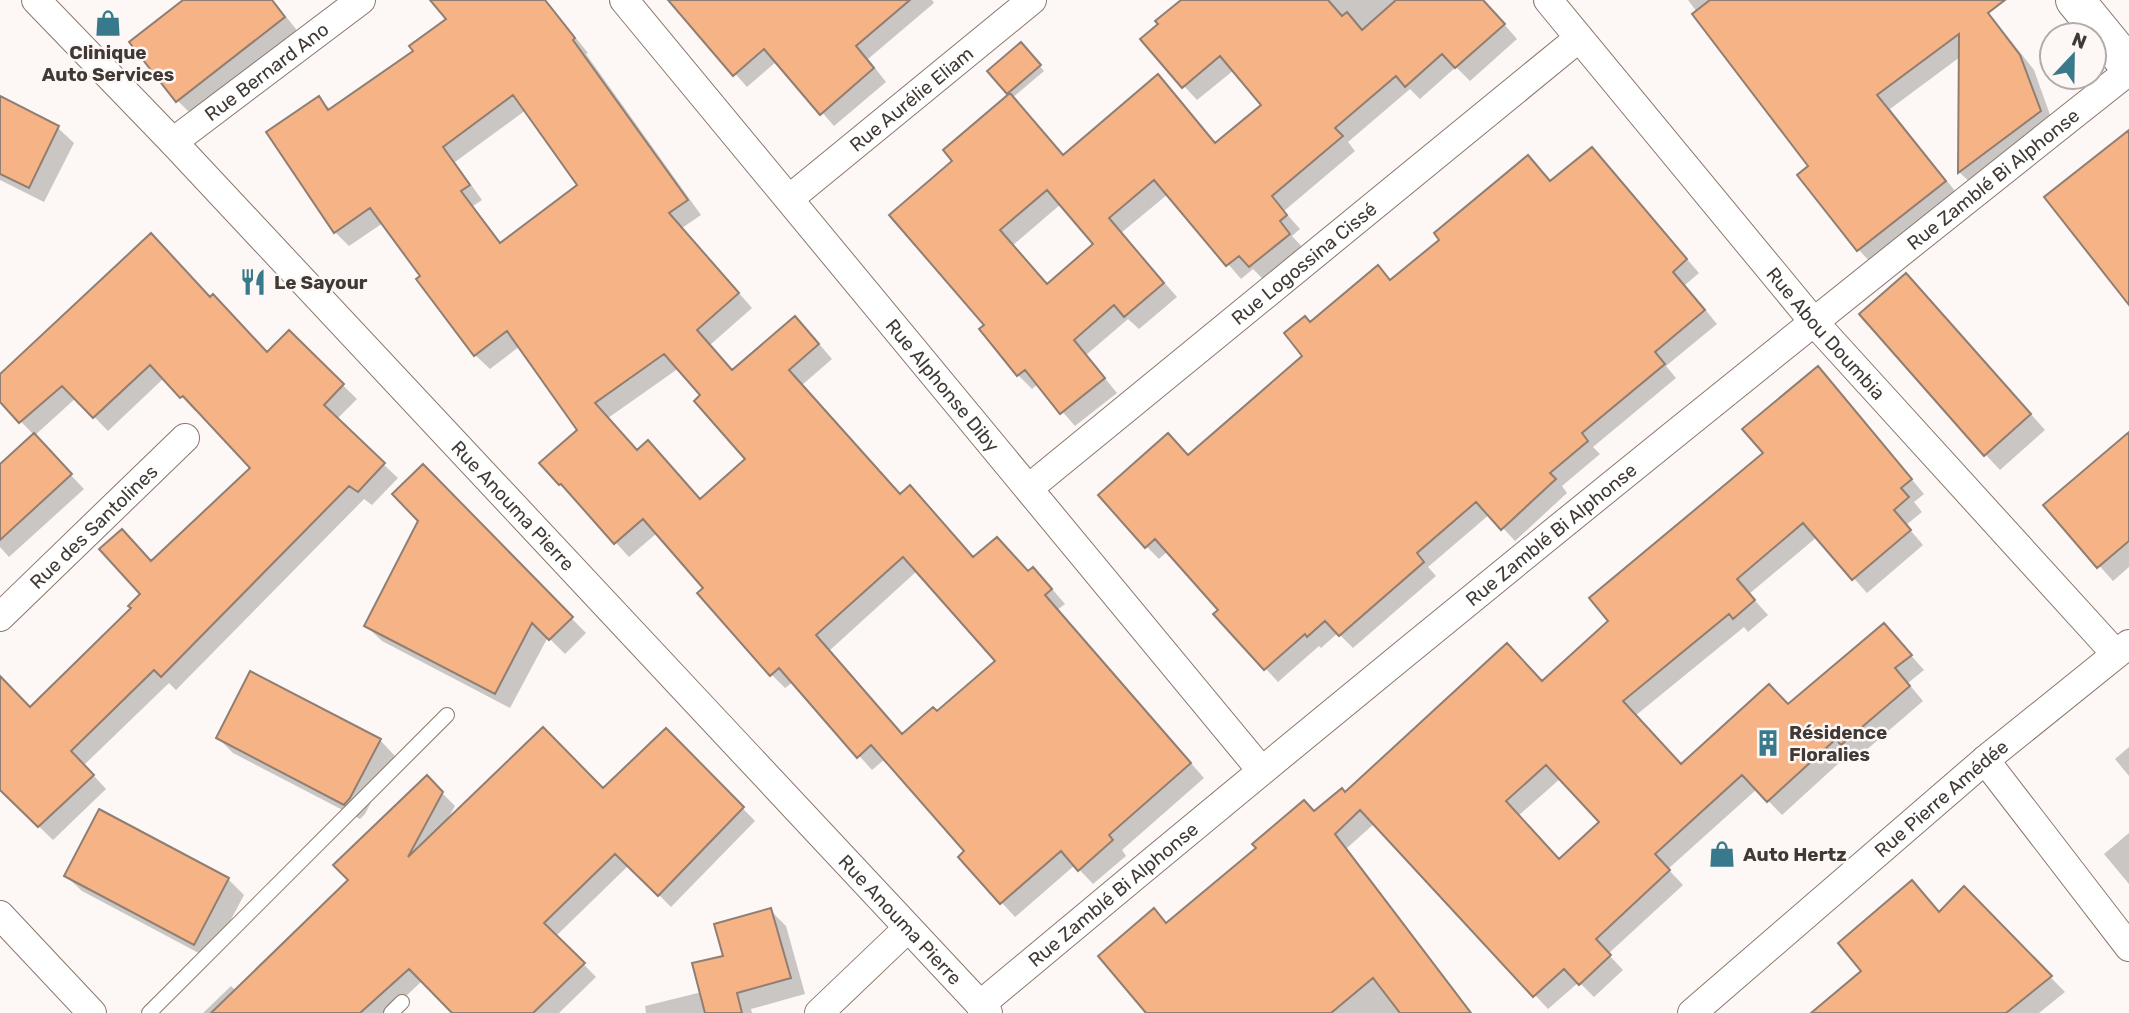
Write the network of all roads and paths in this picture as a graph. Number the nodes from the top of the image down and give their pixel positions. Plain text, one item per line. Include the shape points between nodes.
1 (36, 0) edge
2 (361, 0) edge
3 (624, 0) edge
4 (1032, 0) edge
5 (1548, 0) edge
6 (2076, 0) edge
7 (1579, 38) junction
8 (2129, 69) edge
9 (173, 142) junction
10 (789, 199) junction
11 (1813, 321) junction
12 (185, 438) dead end
13 (1029, 488) junction
14 (0, 617) edge
15 (2122, 649) edge
16 (447, 715) dead end
17 (1985, 760) junction
18 (1261, 770) junction
19 (0, 915) edge
20 (907, 929) junction
21 (2129, 947) edge
22 (402, 1002) dead end
23 (984, 1009) edge
24 (92, 1013) edge
25 (149, 1013) edge
26 (391, 1013) edge
27 (819, 1013) edge
28 (1692, 1013) edge

1 - 9 street, Rue Anouma Pierre
2 - 9 street, Rue Bernard Ano
3 - 10 street, Rue Alphonse Diby
4 - 10 street, Rue Aurélie Eliam
5 - 7 street, Rue Abou Doumbia
6 - 8 street
7 - 11 street, Rue Abou Doumbia
7 - 13 street, Rue Logossina Cissé
8 - 11 street, Rue Zamblé Bi Alphonse
9 - 20 street, Rue Anouma Pierre
10 - 13 street, Rue Alphonse Diby
11 - 15 street, Rue Abou Doumbia
11 - 18 street, Rue Zamblé Bi Alphonse
12 - 14 street, Rue des Santolines
13 - 18 street, Rue Alphonse Diby
15 - 17 street, Rue Pierre Amédée
16 - 25 lane
17 - 21 street
17 - 28 street, Rue Pierre Amédée
18 - 23 street, Rue Zamblé Bi Alphonse
19 - 24 street
20 - 23 street, Rue Anouma Pierre
20 - 27 street
22 - 26 lane

